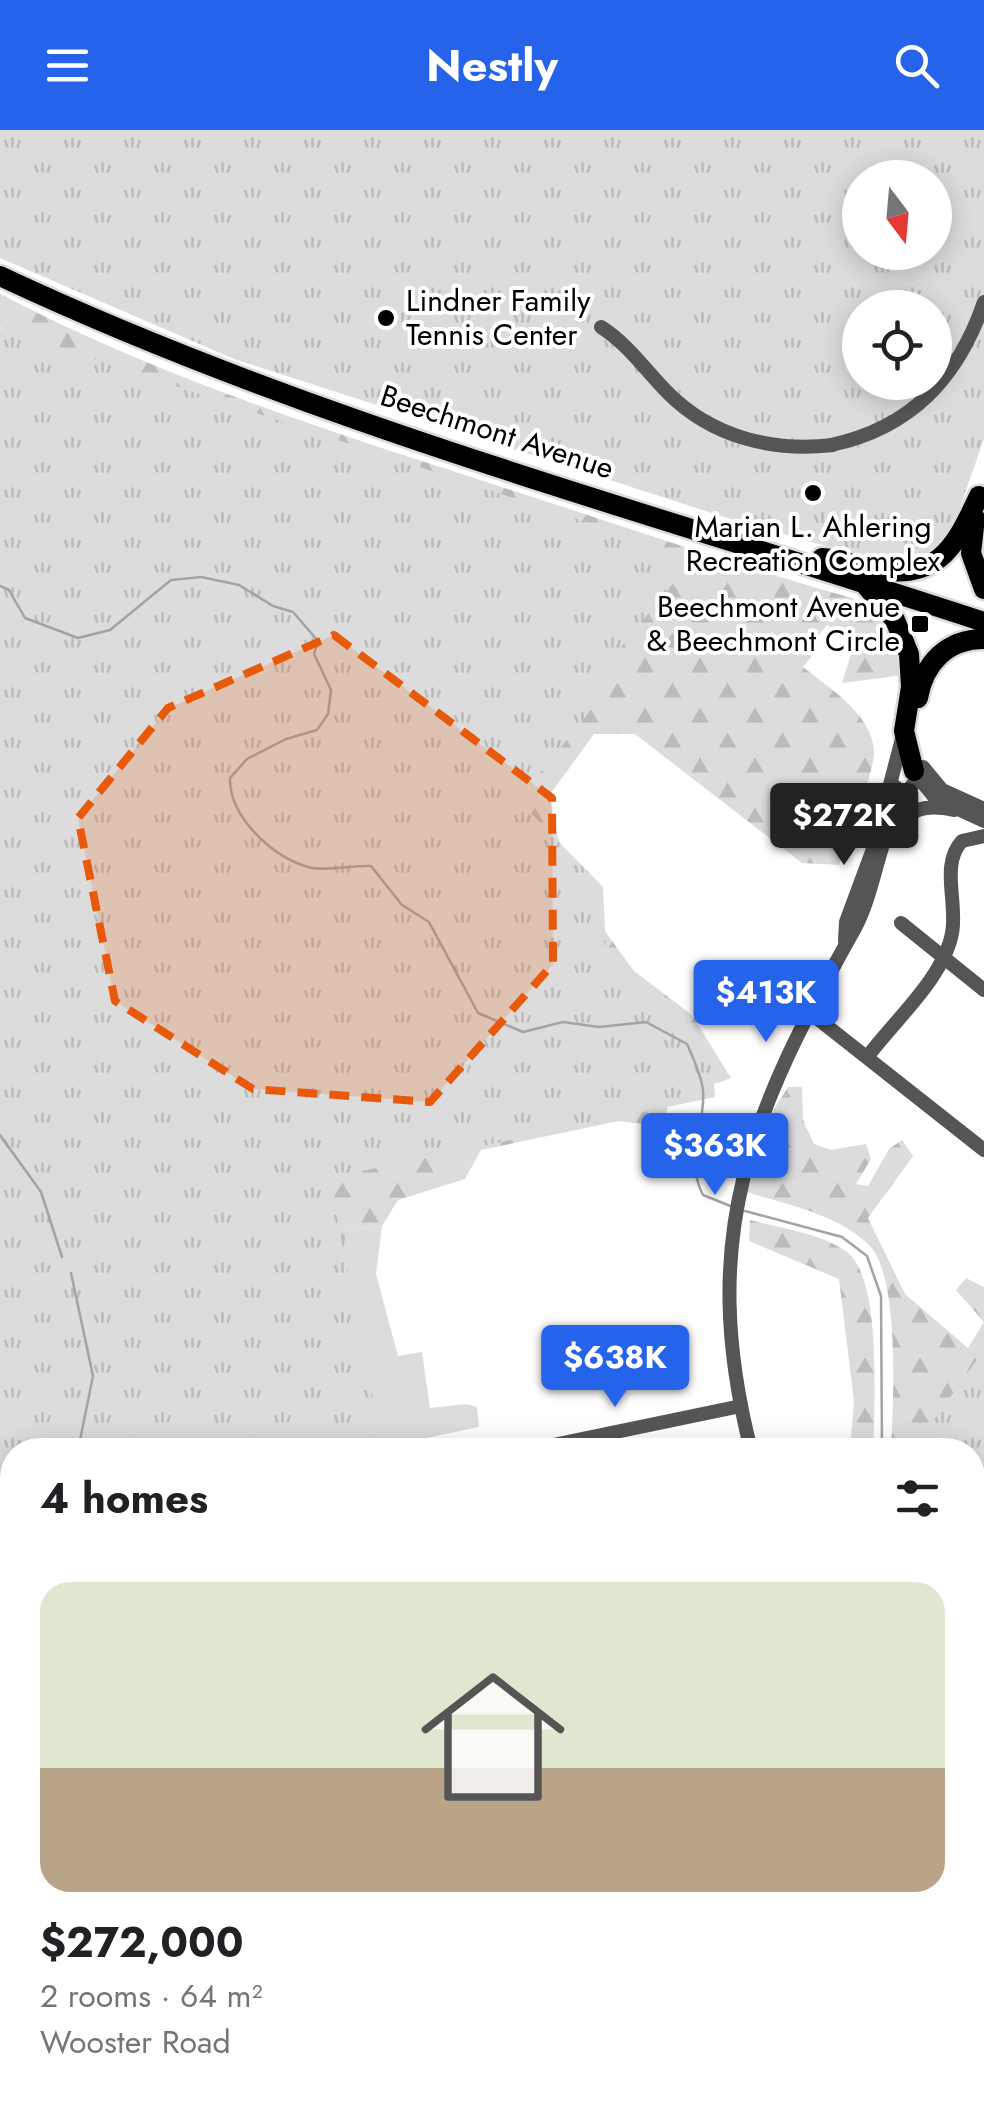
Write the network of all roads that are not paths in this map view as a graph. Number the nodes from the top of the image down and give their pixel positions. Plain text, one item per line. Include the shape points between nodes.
1 (0, 276) edge
2 (984, 302) edge
3 (602, 327) dead end
4 (982, 489) edge
5 (792, 560) junction
6 (863, 582) junction
7 (984, 589) edge
8 (984, 622) edge
9 (984, 639) edge
10 (904, 731) junction
11 (920, 772) junction
12 (887, 802) junction
13 (954, 810) junction
14 (984, 810) edge
15 (984, 820) edge
16 (984, 836) edge
17 (883, 856) junction
18 (901, 923) dead end
19 (844, 942) junction
20 (944, 957) junction
21 (780, 989) dead end
22 (984, 990) edge
23 (810, 1015) junction
24 (868, 1056) junction
25 (984, 1150) edge
26 (740, 1406) junction
27 (587, 1438) edge
28 (748, 1438) edge

1 - 5 highway, Beechmont Avenue via 286,396
2 - 3 street via 970,342 936,391 882,429 832,445 777,446 709,424
4 - 5 highway via 962,535 927,568 904,573 828,557
4 - 7 highway via 971,553
5 - 6 highway, Beechmont Avenue
6 - 8 highway, Beechmont Avenue
6 - 10 highway via 896,620 909,654
9 - 11 highway via 950,647 928,665 915,725
10 - 11 highway
10 - 12 street
11 - 12 street
11 - 13 street
11 - 14 street
11 - 17 street via 898,799
12 - 19 street
13 - 15 street
13 - 17 street via 927,807 906,816
16 - 20 street via 962,841 953,854 953,930
17 - 19 street
18 - 20 street
19 - 23 street
20 - 22 street
20 - 24 street
21 - 23 street
23 - 24 street
23 - 26 street via 782,1060 743,1170 732,1234 731,1336
24 - 25 street
26 - 27 street
26 - 28 street

